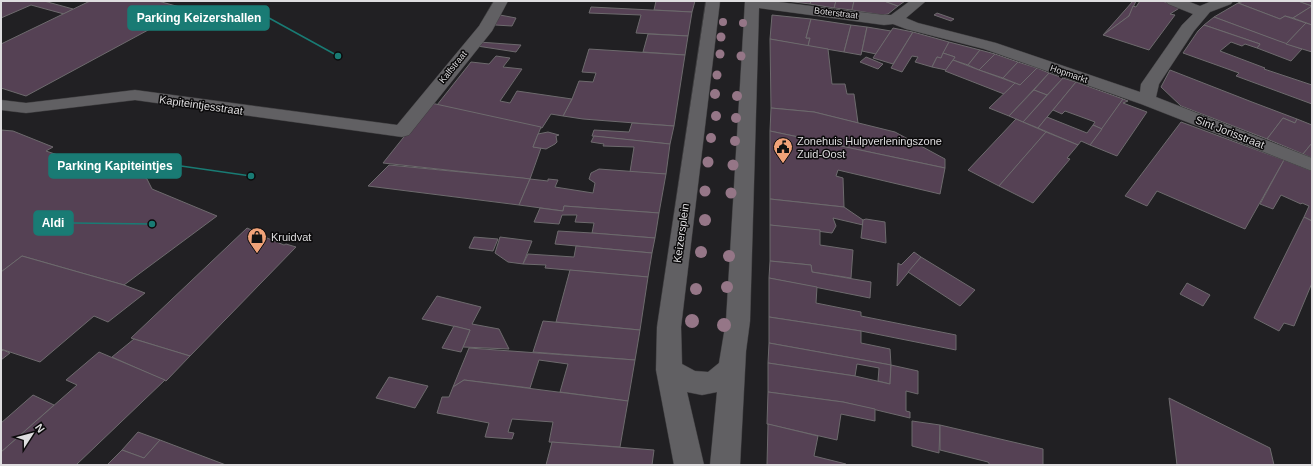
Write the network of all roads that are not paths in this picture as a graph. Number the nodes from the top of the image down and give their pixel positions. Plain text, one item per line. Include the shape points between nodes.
1 (501, 1) edge
2 (713, 1) edge
3 (919, 1) edge
4 (1172, 1) edge
5 (1226, 1) edge
6 (752, 2) edge
7 (1202, 12) junction
8 (895, 19) junction
9 (1147, 100) junction
10 (1, 105) edge
11 (402, 131) joint
12 (1312, 165) edge
13 (732, 367) junction
14 (669, 370) junction
15 (688, 465) edge
16 (725, 465) edge

1 - 11 street, Kalfstraat via 486,28
2 - 14 street, Keizersplein via 669,327
3 - 8 street
4 - 7 street
5 - 7 street
6 - 8 street, Boterstraat via 884,20
6 - 13 street via 738,321
7 - 9 street via 1150,84
8 - 9 street, Hopmarkt via 912,26 990,46
9 - 12 street, Sint Jorisstraat
10 - 11 street, Kapiteintjesstraat via 26,108 135,95
13 - 14 street via 718,381 709,384 688,382
13 - 16 street
14 - 15 street, Keizersplein

